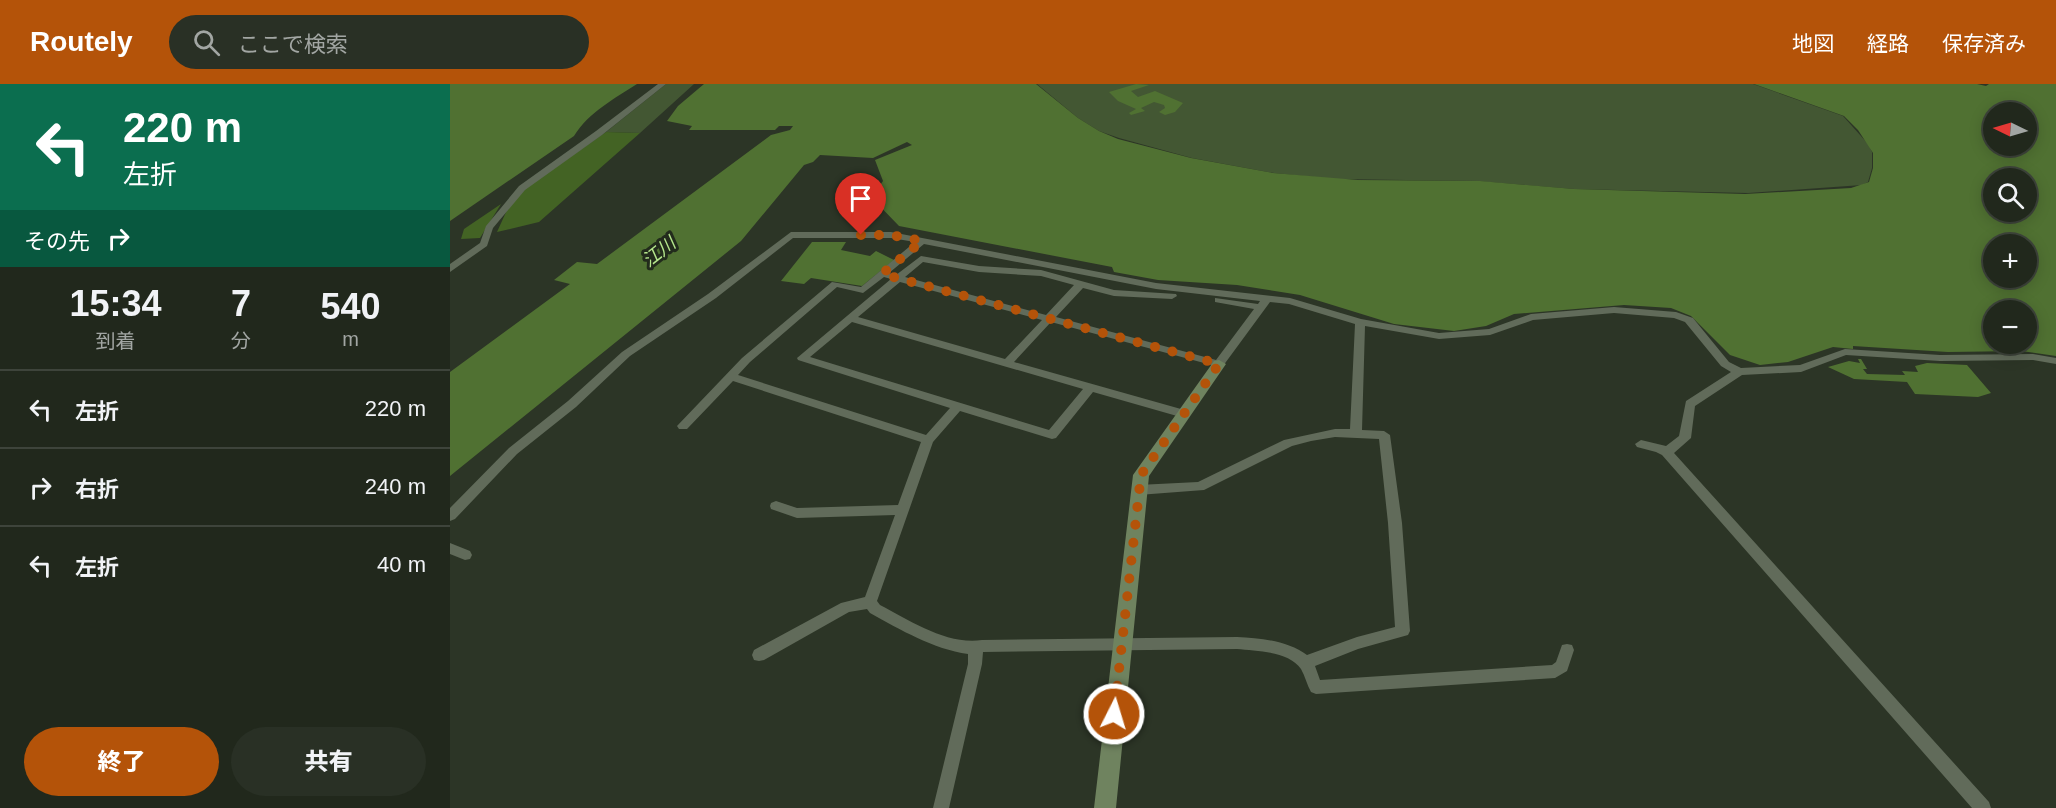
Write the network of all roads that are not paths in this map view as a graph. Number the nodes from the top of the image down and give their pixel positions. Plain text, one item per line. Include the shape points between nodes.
1 (662, 84) edge
2 (922, 241) junction
3 (450, 269) edge
4 (882, 274) junction
5 (898, 279) junction
6 (1080, 285) junction
7 (1268, 298) junction
8 (1260, 307) junction
9 (850, 318) junction
10 (1049, 318) junction
11 (1360, 322) junction
12 (2056, 361) edge
13 (1007, 363) junction
14 (1219, 364) junction
15 (1739, 372) junction
16 (730, 376) junction
17 (1091, 387) junction
18 (958, 406) junction
19 (1184, 414) junction
20 (683, 426) dead end
21 (1356, 433) junction
22 (928, 440) junction
23 (1641, 444) dead end
24 (1666, 452) junction
25 (1138, 490) junction
26 (776, 506) dead end
27 (903, 510) junction
28 (450, 516) edge
29 (450, 548) edge
30 (465, 555) dead end
31 (870, 602) junction
32 (1121, 644) junction
33 (976, 649) junction
34 (1567, 650) dead end
35 (759, 655) dead end
36 (1305, 663) junction
37 (941, 808) edge
38 (1105, 808) edge
39 (1983, 808) edge

1 - 3 street via 522,188 489,228 484,244
2 - 4 street
2 - 7 street via 1156,286
2 - 28 street via 891,235 787,236 712,296 626,354 513,451
4 - 5 street
4 - 16 street via 863,290 835,284
5 - 6 street via 921,259 967,268 1041,273
5 - 9 street
5 - 10 street
6 - 8 street
6 - 10 street
7 - 8 street
7 - 11 street
8 - 14 street
9 - 13 street
9 - 18 street via 802,358
10 - 13 street
10 - 14 street
11 - 15 street via 1412,333 1462,336 1490,332 1531,317 1614,310 1676,315 1689,320 1725,364
11 - 21 street
12 - 15 street via 2033,357 1940,358 1845,352 1801,368
13 - 17 street
14 - 19 street
15 - 24 street via 1690,404 1685,438
16 - 20 street
16 - 22 street
17 - 18 street via 1052,435
17 - 19 street
18 - 22 street
19 - 25 street via 1141,475
21 - 25 street via 1288,444 1200,487
21 - 36 street via 1384,435 1403,631
22 - 27 street
23 - 24 street
24 - 39 street
25 - 32 street
26 - 27 street via 796,513
27 - 31 street
29 - 30 street
31 - 33 street via 875,609 942,641
31 - 35 street via 846,607
32 - 33 street
32 - 36 street via 1257,644
32 - 38 street
33 - 37 street
34 - 36 street via 1562,666 1555,671 1316,687

